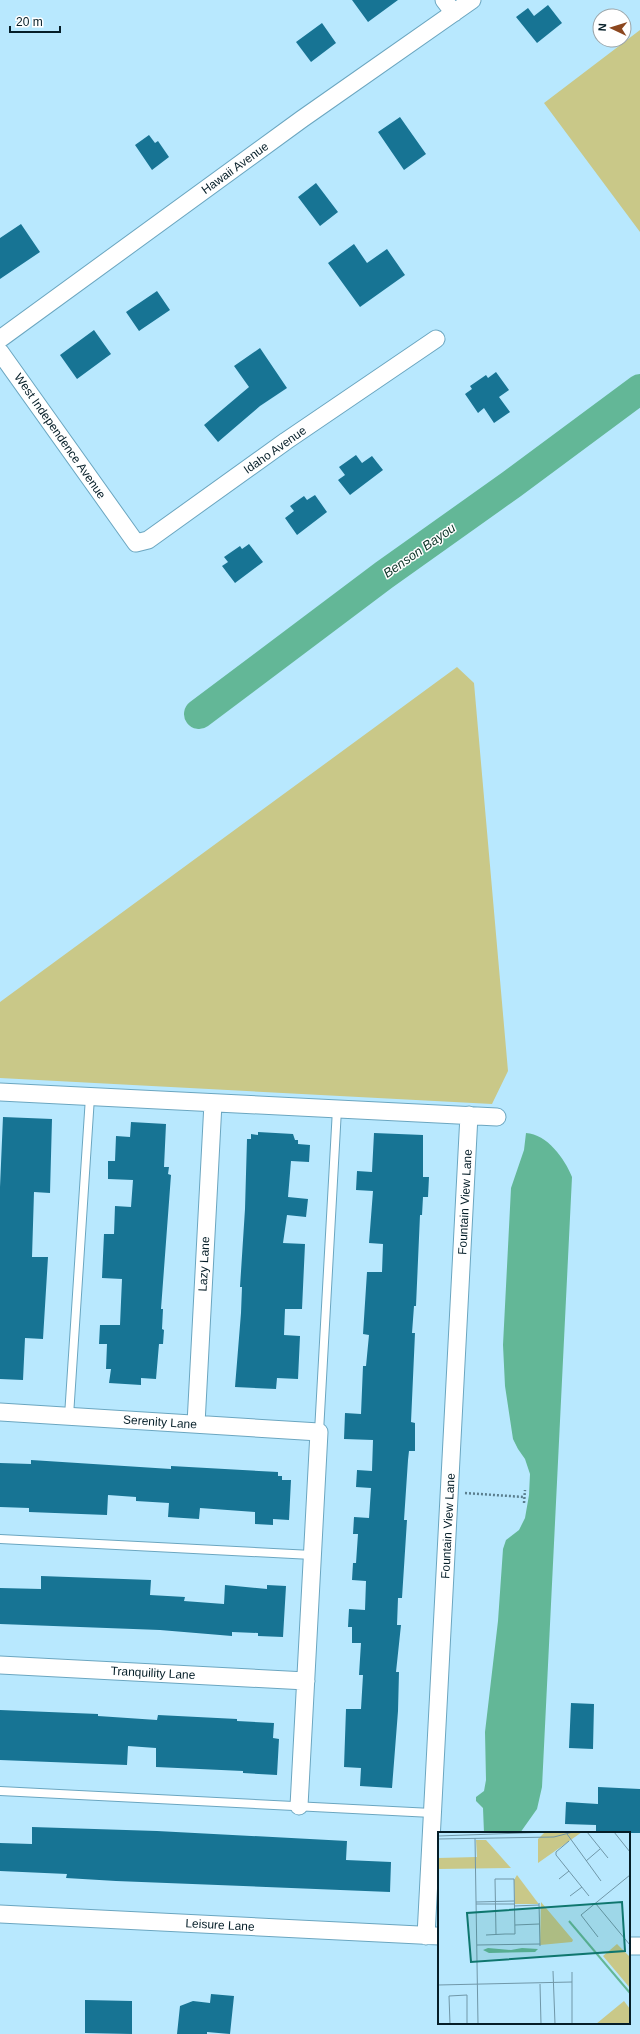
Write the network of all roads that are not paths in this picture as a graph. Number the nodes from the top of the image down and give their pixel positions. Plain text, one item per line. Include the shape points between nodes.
1 (472, 0) edge
2 (449, 6) edge
3 (0, 339) edge
4 (436, 339) dead end
5 (0, 352) edge
6 (120, 520) joint
7 (0, 1092) edge
8 (90, 1097) junction
9 (213, 1103) junction
10 (337, 1109) junction
11 (469, 1115) junction
12 (497, 1117) dead end
13 (0, 1412) edge
14 (69, 1416) junction
15 (196, 1424) junction
16 (319, 1432) junction
17 (0, 1540) edge
18 (312, 1554) junction
19 (0, 1665) edge
20 (306, 1680) junction
21 (0, 1791) edge
22 (299, 1806) junction
23 (432, 1813) junction
24 (0, 1914) edge
25 (433, 1936) edge

1 - 2 street, Hawaii Avenue
2 - 3 street, Hawaii Avenue via 302,119
4 - 6 street, Idaho Avenue via 286,441 148,540 136,543
5 - 6 street, West Independence Avenue
7 - 8 street
8 - 9 street
8 - 14 lane
9 - 10 street
9 - 15 street, Lazy Lane
10 - 11 street
10 - 16 lane
11 - 12 street
11 - 23 street, Fountain View Lane
13 - 14 street, Serenity Lane
14 - 15 street, Serenity Lane
15 - 16 street, Serenity Lane
16 - 18 street
17 - 18 lane
18 - 20 street
19 - 20 street, Tranquility Lane
20 - 22 street
21 - 22 lane
22 - 23 lane
23 - 25 street, Fountain View Lane
24 - 25 street, Leisure Lane

